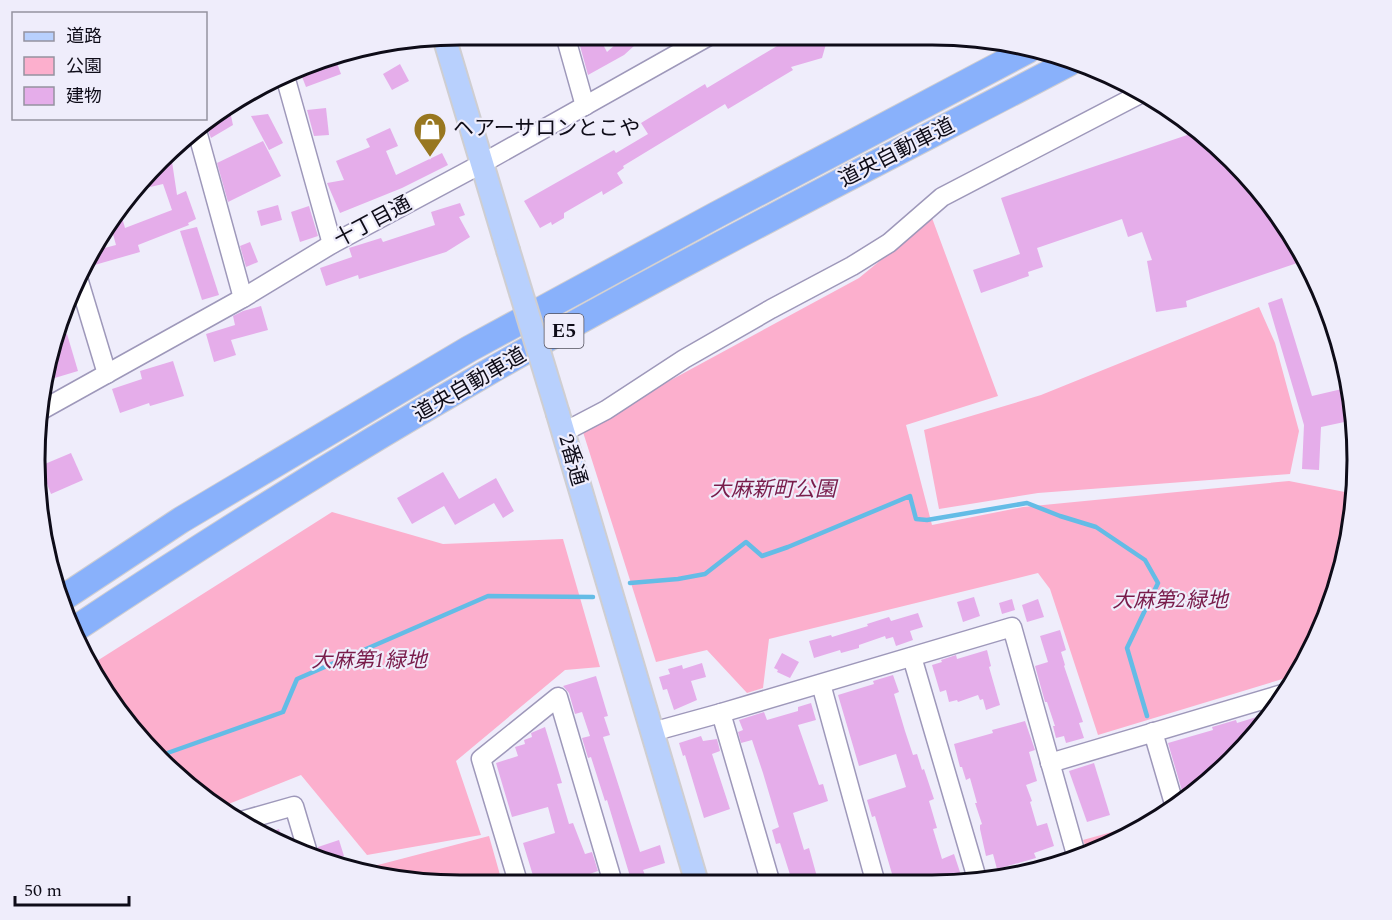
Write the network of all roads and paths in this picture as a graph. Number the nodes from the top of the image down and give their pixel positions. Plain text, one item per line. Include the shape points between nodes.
1 (447, 45) edge
2 (568, 45) edge
3 (693, 45) edge
4 (1021, 55) edge
5 (1063, 66) edge
6 (287, 83) edge
7 (1133, 97) edge
8 (585, 106) junction
9 (199, 138) edge
10 (483, 163) junction
11 (332, 244) junction
12 (82, 290) edge
13 (243, 298) junction
14 (107, 374) junction
15 (49, 406) edge
16 (561, 423) junction
17 (68, 595) edge
18 (80, 625) edge
19 (912, 657) junction
20 (821, 684) junction
21 (1273, 697) edge
22 (722, 713) junction
23 (652, 732) junction
24 (1153, 732) junction
25 (1050, 763) junction
26 (1172, 798) edge
27 (251, 818) edge
28 (306, 845) edge
29 (1075, 849) edge
30 (975, 872) edge
31 (516, 875) edge
32 (611, 875) edge
33 (696, 875) edge
34 (768, 875) edge
35 (874, 875) edge

1 - 10 main road, 2番通
2 - 8 street
3 - 8 street, 十丁目通
4 - 17 highway, 道央自動車道 / E5 via 469,349 181,520
5 - 18 highway, 道央自動車道 / E5 via 730,239 485,374 198,547
6 - 11 street
7 - 16 street via 942,197 889,243 684,359 606,410
8 - 10 street, 十丁目通
9 - 13 street
10 - 11 street, 十丁目通
10 - 16 main road, 2番通, bridge
11 - 13 street, 十丁目通
12 - 14 street
13 - 14 street, 十丁目通
14 - 15 street, 十丁目通
16 - 23 main road, 2番通
19 - 20 street
19 - 25 street via 1012,627
19 - 30 street
20 - 22 street
20 - 35 street
21 - 24 street
22 - 23 street
22 - 34 street
23 - 33 main road, 2番通
24 - 25 street
24 - 26 street
25 - 29 street
27 - 28 street via 294,806
31 - 32 street via 481,759 558,697

